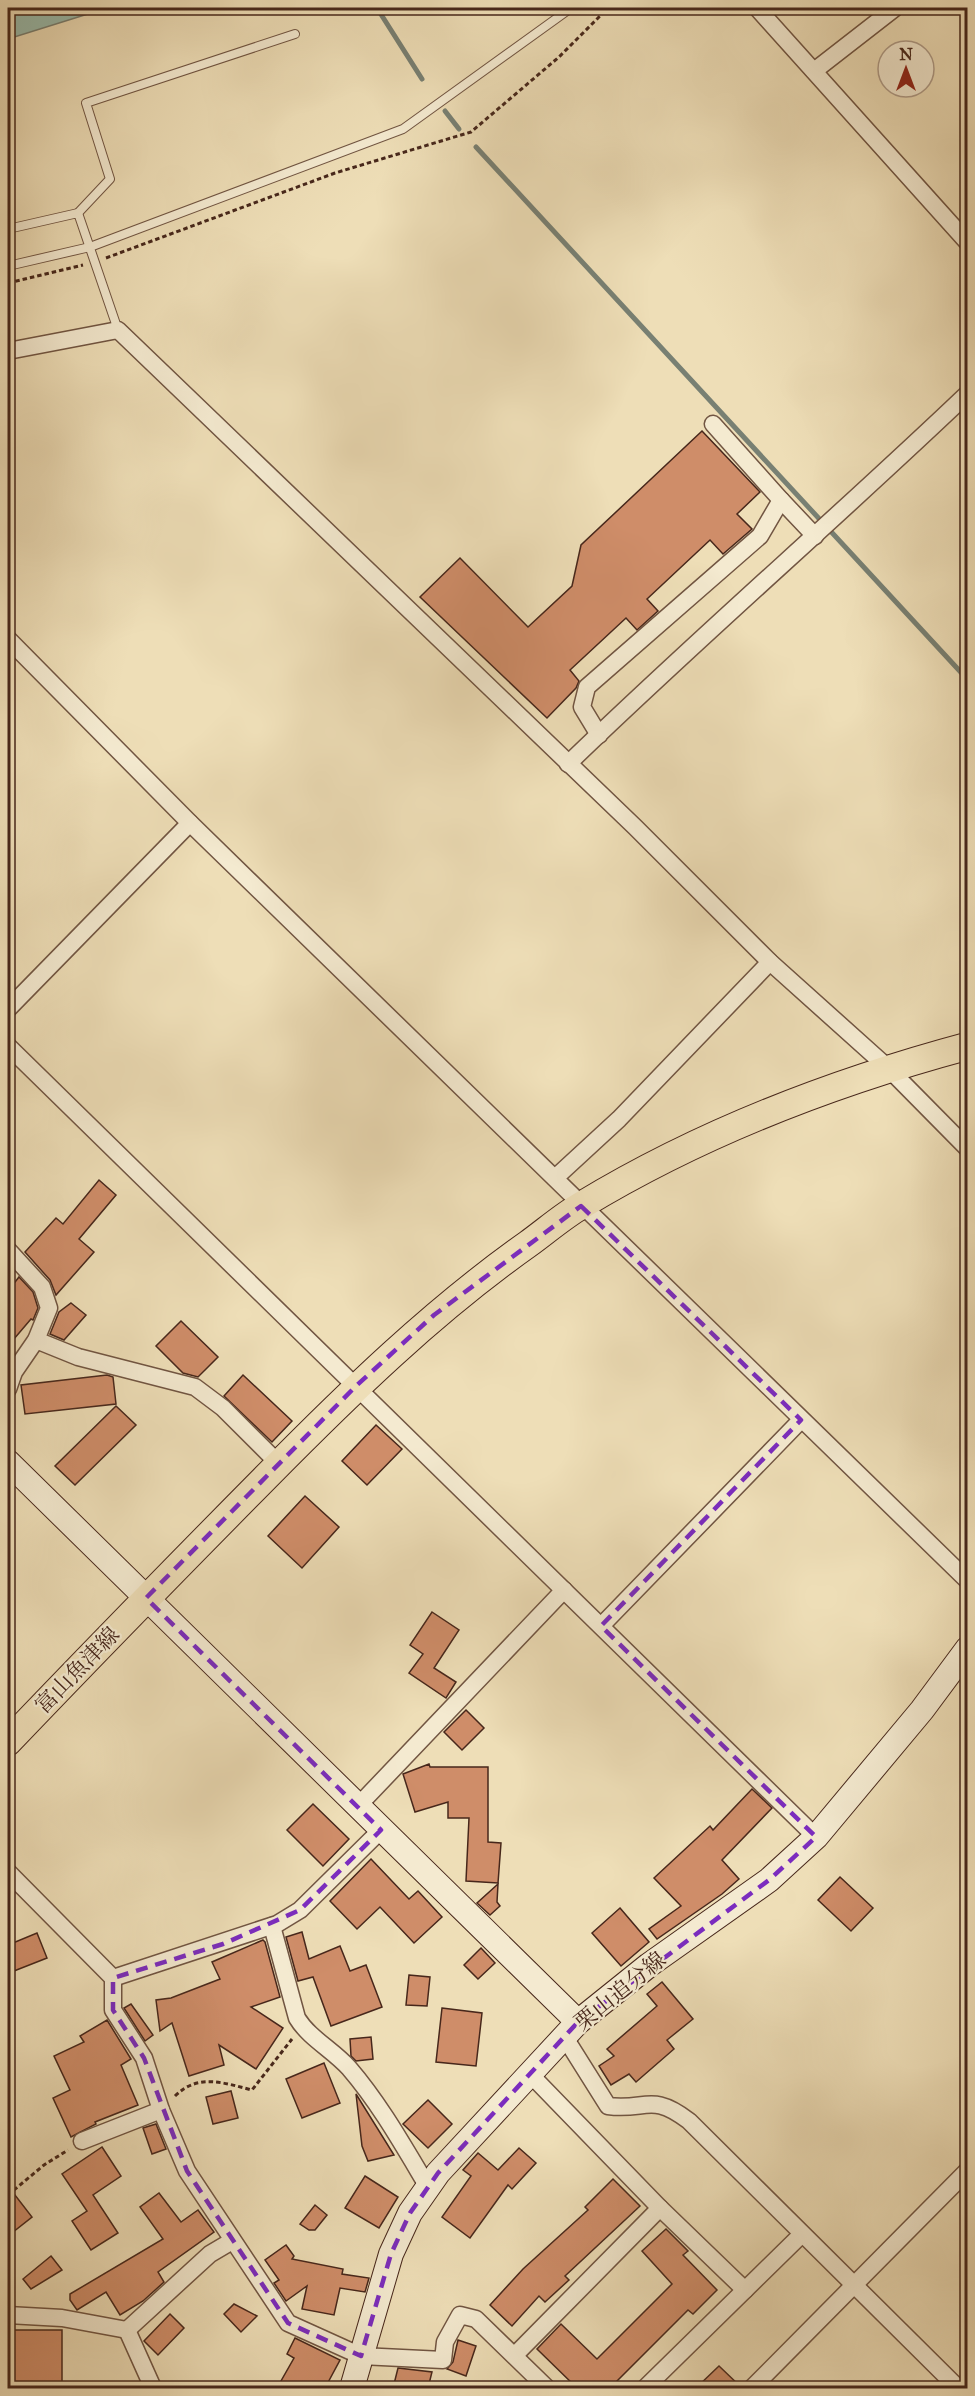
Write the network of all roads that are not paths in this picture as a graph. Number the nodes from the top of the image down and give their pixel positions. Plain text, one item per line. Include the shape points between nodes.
1 (571, 8) edge
2 (757, 8) edge
3 (895, 8) edge
4 (295, 34) dead end
5 (814, 71) junction
6 (78, 213) junction
7 (8, 229) edge
8 (968, 243) edge
9 (90, 247) junction
10 (8, 266) edge
11 (118, 330) junction
12 (8, 351) edge
13 (968, 393) edge
14 (713, 424) dead end
15 (781, 500) junction
16 (814, 536) junction
17 (8, 639) edge
18 (598, 735) junction
19 (568, 764) junction
20 (190, 823) junction
21 (770, 962) junction
22 (8, 1009) edge
23 (8, 1046) edge
24 (968, 1046) edge
25 (887, 1068) junction
26 (968, 1149) edge
27 (555, 1178) junction
28 (580, 1206) junction
29 (8, 1250) edge
30 (36, 1340) junction
31 (356, 1386) junction
32 (8, 1389) edge
33 (801, 1420) junction
34 (8, 1462) edge
35 (279, 1464) junction
36 (968, 1581) edge
37 (564, 1590) junction
38 (146, 1598) junction
39 (601, 1626) junction
40 (968, 1648) edge
41 (8, 1742) edge
42 (357, 1807) junction
43 (381, 1830) junction
44 (816, 1837) junction
45 (8, 1872) edge
46 (272, 1926) junction
47 (113, 1978) junction
48 (571, 2029) junction
49 (530, 2074) junction
50 (161, 2110) junction
51 (82, 2142) road end
52 (968, 2170) edge
53 (428, 2187) junction
54 (660, 2208) junction
55 (801, 2235) junction
56 (232, 2241) junction
57 (854, 2285) junction
58 (745, 2290) junction
59 (8, 2314) edge
60 (127, 2330) junction
61 (515, 2355) junction
62 (361, 2356) junction
63 (153, 2388) edge
64 (352, 2388) edge
65 (547, 2388) edge
66 (645, 2388) edge
67 (752, 2388) edge
68 (958, 2388) edge

1 - 9 lane via 403,129
2 - 5 street
3 - 5 street
4 - 6 lane via 86,102 110,179
5 - 8 street
6 - 7 lane
6 - 9 lane
9 - 10 lane
9 - 11 lane
11 - 12 street
11 - 19 street
13 - 16 street
14 - 15 street
15 - 16 street
15 - 18 street via 759,536 587,687 582,706
16 - 18 street
17 - 20 street
18 - 19 street
19 - 21 street
20 - 22 street
20 - 27 street
21 - 25 street
21 - 27 street via 619,1119
23 - 31 street
24 - 25 main road, 富山魚津線
25 - 26 street
25 - 28 main road, 富山魚津線 via 681,1151
27 - 28 street
28 - 31 main road, 富山魚津線 via 434,1315
28 - 33 street
29 - 30 street via 42,1287 49,1308
30 - 32 street via 14,1372
30 - 35 street via 78,1357 195,1387 223,1407
31 - 35 main road, 富山魚津線
31 - 37 street
33 - 36 street
33 - 39 street
34 - 38 main road
35 - 38 main road, 富山魚津線
37 - 39 street
37 - 42 street
38 - 41 main road, 富山魚津線
38 - 42 main road
39 - 44 street
40 - 44 main road, 栗山追分線 via 922,1710
42 - 43 main road
43 - 46 street via 300,1910
43 - 48 main road
44 - 48 main road, 栗山追分線 via 769,1880 649,1965
45 - 47 street
46 - 47 street
46 - 53 street via 302,2027 349,2068
47 - 50 street via 113,2010 144,2058
48 - 49 main road, 栗山追分線
48 - 55 street via 608,2106 651,2103 673,2109
49 - 53 main road, 栗山追分線
49 - 54 street
50 - 51 street
50 - 56 street via 187,2171
52 - 57 street
53 - 62 main road, 栗山追分線 via 391,2253
54 - 58 street
54 - 61 street
55 - 57 street
55 - 58 street
56 - 60 street via 210,2254
56 - 62 street via 288,2323
57 - 67 street
57 - 68 street
58 - 66 street
59 - 60 street via 62,2318
60 - 63 street
61 - 62 street via 476,2319 460,2315 445,2342 443,2360
61 - 65 street
62 - 64 main road, 栗山追分線

